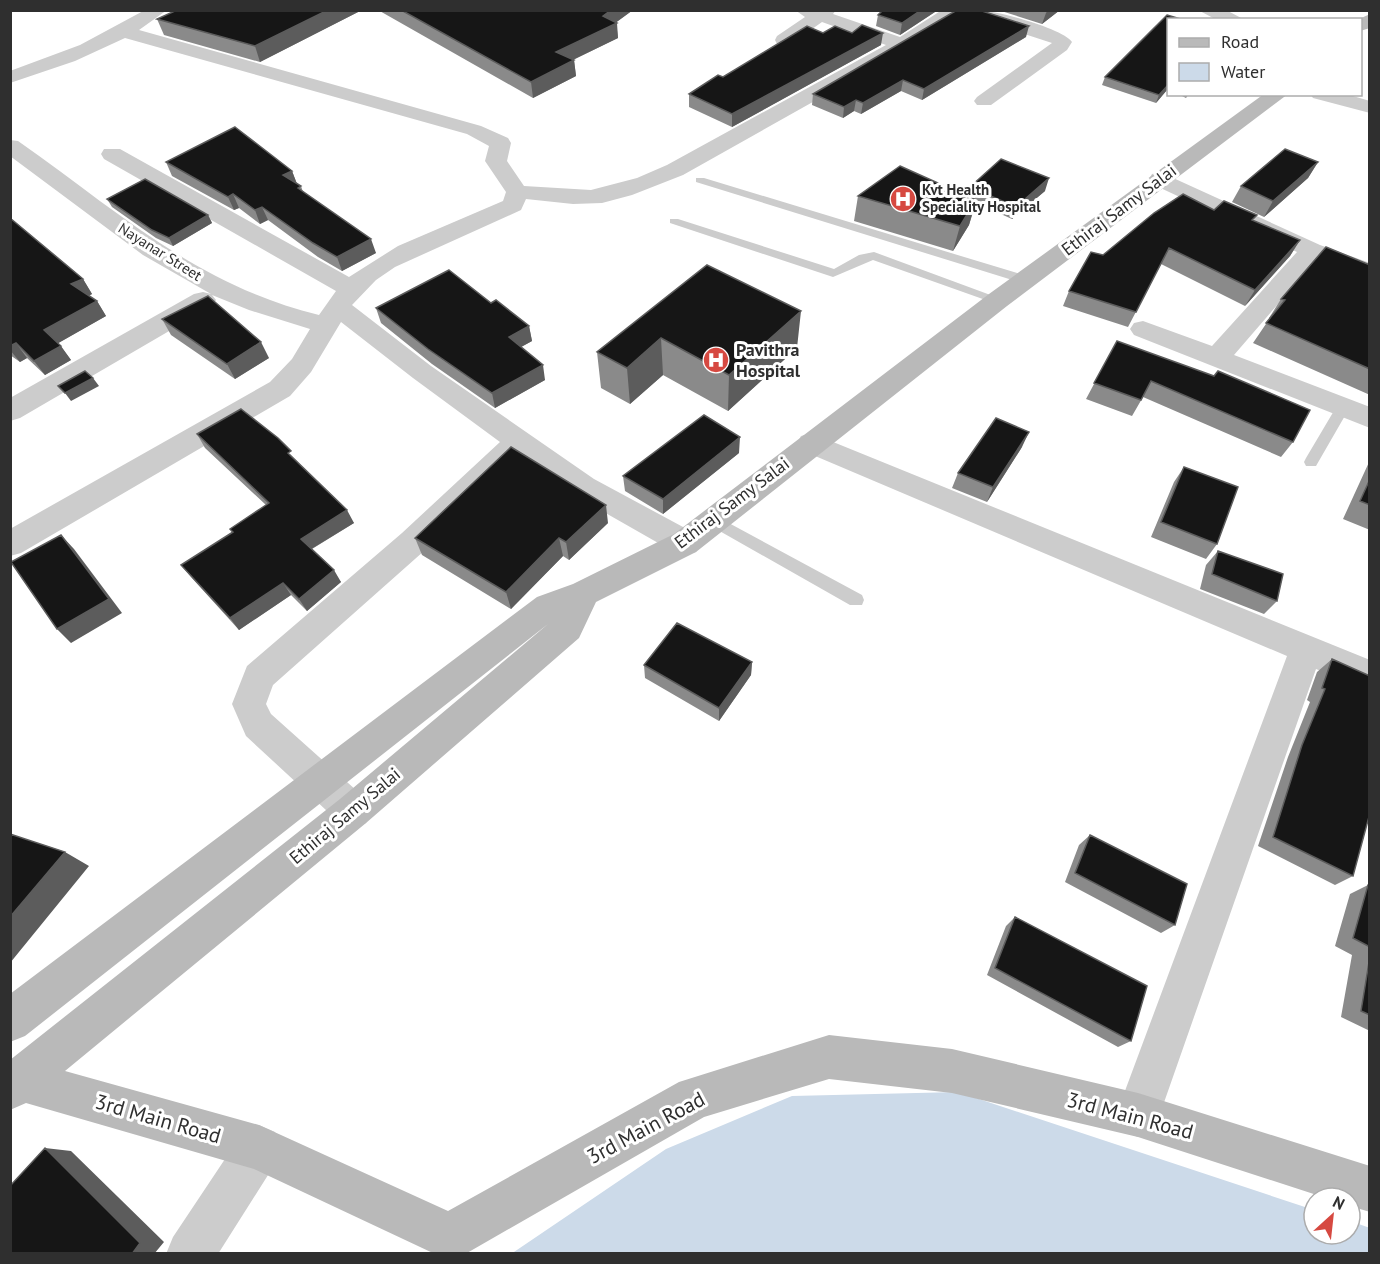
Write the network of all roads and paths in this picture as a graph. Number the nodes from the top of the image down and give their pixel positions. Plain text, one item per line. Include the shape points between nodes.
1 (158, 10) edge
2 (955, 10) edge
3 (968, 10) edge
4 (1207, 10) edge
5 (817, 12) edge
6 (1230, 18) edge
7 (126, 32) junction
8 (784, 40) edge
9 (902, 44) junction
10 (10, 77) edge
11 (1275, 96) edge
12 (1328, 96) edge
13 (984, 101) dead end
14 (1370, 107) edge
15 (10, 146) edge
16 (112, 154) dead end
17 (1160, 179) junction
18 (700, 180) dead end
19 (517, 192) junction
20 (674, 221) dead end
21 (1312, 250) junction
22 (1370, 273) edge
23 (1026, 280) junction
24 (220, 290) junction
25 (998, 300) junction
26 (339, 307) junction
27 (1143, 329) dead end
28 (1217, 357) junction
29 (1342, 407) junction
30 (10, 411) edge
31 (1370, 418) edge
32 (518, 442) junction
33 (812, 443) junction
34 (1311, 462) dead end
35 (714, 520) junction
36 (11, 542) edge
37 (685, 543) junction
38 (584, 593) junction
39 (856, 600) dead end
40 (1306, 649) junction
41 (1370, 676) edge
42 (320, 782) junction
43 (352, 811) junction
44 (10, 1021) edge
45 (14, 1081) edge
46 (1138, 1115) junction
47 (259, 1148) junction
48 (1370, 1189) edge
49 (190, 1254) edge

1 - 7 street
2 - 9 street
3 - 13 street via 1063,42
4 - 6 street
5 - 8 street
5 - 9 street
7 - 10 street via 77,55
7 - 19 street via 474,130 500,143 496,161
9 - 19 street via 645,183 590,198
11 - 17 main road, Ethiraj Samy Salai
12 - 14 street
15 - 24 street, Nayanar Street via 152,251
16 - 26 street
17 - 21 street
17 - 23 main road, Ethiraj Samy Salai
18 - 23 lane
19 - 26 street via 513,205 375,268
20 - 25 lane via 833,273 842,272 862,256 874,256
21 - 22 street
21 - 28 street
23 - 25 main road, Ethiraj Samy Salai
24 - 26 street, Nayanar Street via 285,316
24 - 30 street
25 - 33 main road, Ethiraj Samy Salai
26 - 32 street
26 - 36 street via 305,363 280,389
27 - 28 street
28 - 29 street
29 - 31 street
29 - 34 lane
32 - 37 street via 584,487
32 - 42 street via 413,542 259,676 249,704 258,725
33 - 35 main road, Ethiraj Samy Salai
33 - 40 street
35 - 37 main road, Ethiraj Samy Salai
35 - 39 lane
37 - 38 main road, Ethiraj Samy Salai
38 - 42 main road via 548,606
38 - 43 main road, Ethiraj Samy Salai via 567,628
40 - 41 street
40 - 46 street
42 - 43 street
42 - 44 main road
43 - 45 main road, Ethiraj Samy Salai
45 - 47 main road, 3rd Main Road
46 - 47 main road, 3rd Main Road via 952,1071 829,1057 695,1098 450,1236
46 - 48 main road, 3rd Main Road
47 - 49 street

